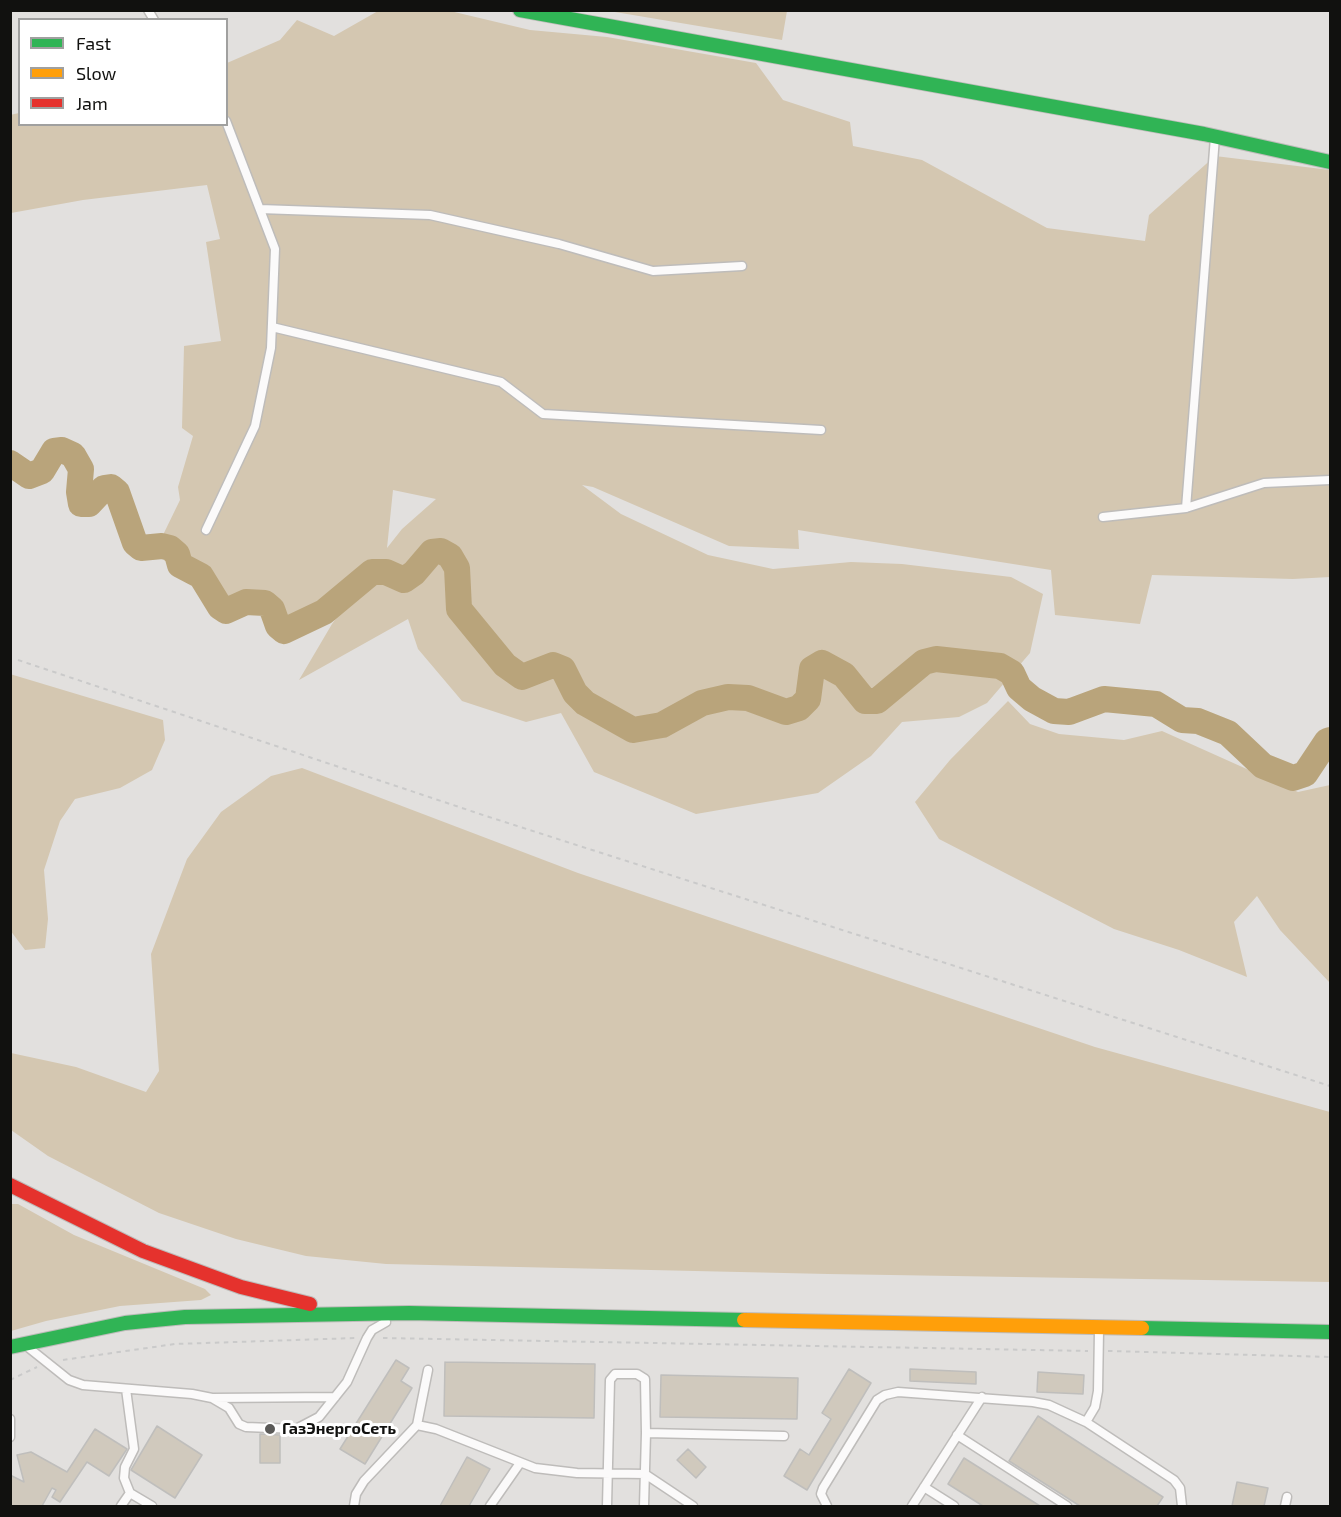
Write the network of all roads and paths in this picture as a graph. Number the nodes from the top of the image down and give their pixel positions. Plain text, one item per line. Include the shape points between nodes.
1 (520, 10) edge
2 (228, 126) edge
3 (1215, 137) junction
4 (1330, 162) edge
5 (260, 209) junction
6 (742, 266) dead end
7 (272, 327) junction
8 (821, 430) dead end
9 (1330, 480) edge
10 (1186, 508) junction
11 (1103, 517) dead end
12 (206, 530) dead end
13 (18, 660) dead end
14 (1330, 1086) edge
15 (10, 1185) edge
16 (409, 1313) junction
17 (1100, 1328) junction
18 (1330, 1332) edge
19 (367, 1338) junction
20 (17, 1345) edge
21 (1099, 1351) junction
22 (1330, 1357) edge
23 (46, 1363) junction
24 (428, 1370) dead end
25 (10, 1380) edge
26 (126, 1389) junction
27 (335, 1397) junction
28 (982, 1397) junction
29 (212, 1398) junction
30 (10, 1419) edge
31 (1086, 1422) junction
32 (417, 1425) junction
33 (646, 1433) junction
34 (784, 1436) dead end
35 (957, 1436) junction
36 (10, 1437) edge
37 (520, 1463) junction
38 (608, 1474) junction
39 (645, 1474) junction
40 (924, 1487) junction
41 (129, 1493) junction
42 (1287, 1497) dead end
43 (121, 1506) edge
44 (152, 1506) edge
45 (354, 1506) edge
46 (490, 1506) edge
47 (607, 1506) edge
48 (644, 1506) edge
49 (693, 1506) edge
50 (827, 1506) edge
51 (912, 1506) edge
52 (954, 1506) edge
53 (1067, 1506) edge
54 (1182, 1506) edge
55 (1285, 1506) edge

1 - 3 main road
2 - 5 lane
3 - 4 main road
3 - 10 lane
5 - 6 lane via 430,214 653,271
5 - 7 lane via 275,249
7 - 8 lane via 501,382 543,414
7 - 12 lane via 255,426
9 - 10 lane via 1264,483
10 - 11 lane
13 - 14 path via 489,817
15 - 16 main road via 143,1251 242,1287 316,1305
16 - 17 main road
16 - 19 lane via 383,1323
16 - 20 main road via 185,1317 125,1323
17 - 18 main road
17 - 21 lane
19 - 21 path
19 - 23 path via 176,1344
19 - 27 lane via 354,1371
20 - 23 lane
21 - 22 path
21 - 31 lane via 1097,1401
23 - 25 path
23 - 26 lane via 83,1385
24 - 32 lane
26 - 29 lane
26 - 41 lane via 134,1449 123,1472
27 - 29 lane
27 - 29 lane via 319,1418 296,1429 246,1427 239,1424 229,1408
28 - 31 lane via 1048,1405
28 - 35 lane
28 - 50 lane via 898,1392 877,1400 823,1488 821,1494
30 - 36 lane
31 - 54 lane via 1174,1479 1180,1488
32 - 37 lane
32 - 45 lane via 364,1480
33 - 34 lane
33 - 38 lane via 645,1379 637,1374 615,1374 610,1380
33 - 39 lane
35 - 40 lane
35 - 53 lane
37 - 38 lane via 535,1468
37 - 46 lane
38 - 39 lane
38 - 47 lane
39 - 48 lane
39 - 49 lane
40 - 51 lane
40 - 52 lane
41 - 43 lane
41 - 44 lane
42 - 55 lane

